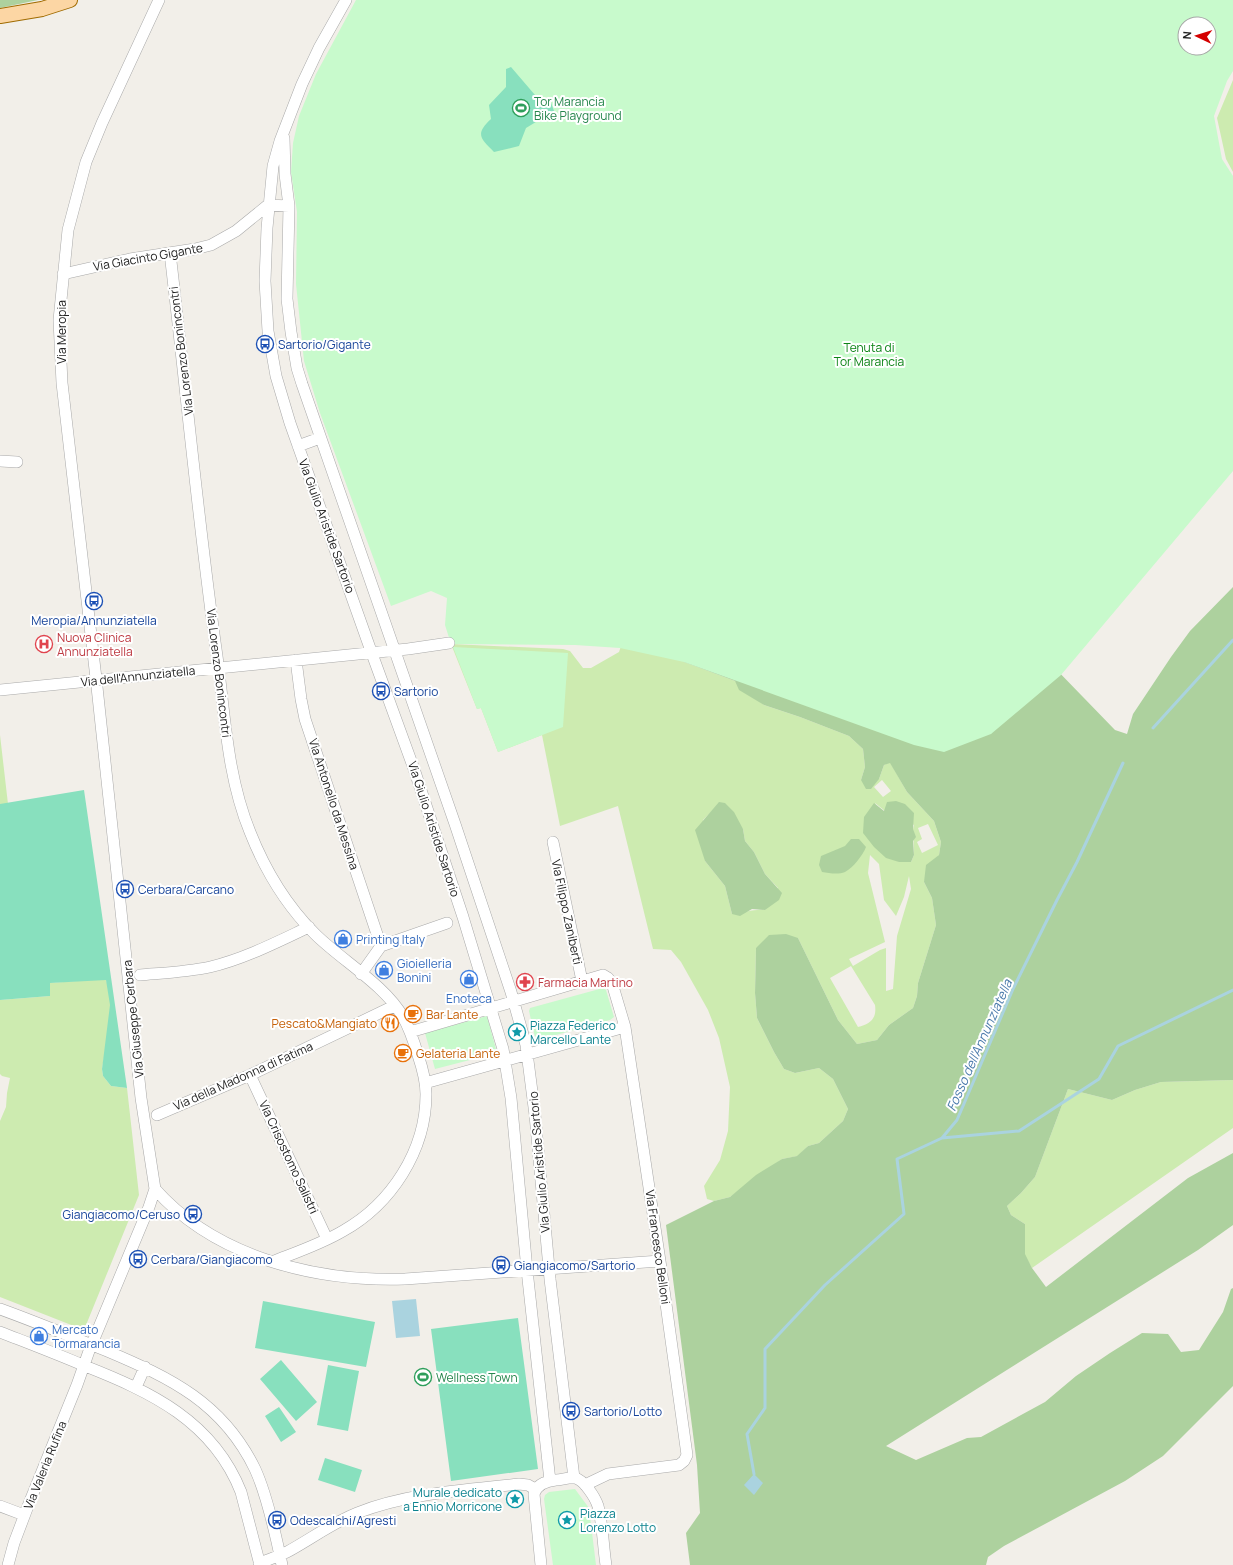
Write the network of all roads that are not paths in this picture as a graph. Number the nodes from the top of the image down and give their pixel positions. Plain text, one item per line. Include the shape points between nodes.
1 (70, 0) edge
2 (159, 0) edge
3 (346, 0) edge
4 (0, 16) edge
5 (284, 131) junction
6 (268, 205) junction
7 (289, 206) junction
8 (170, 253) junction
9 (63, 274) junction
10 (320, 438) junction
11 (298, 446) junction
12 (0, 461) edge
13 (17, 462) dead end
14 (449, 643) dead end
15 (395, 650) junction
16 (371, 651) junction
17 (296, 660) junction
18 (218, 668) junction
19 (97, 681) junction
20 (0, 690) edge
21 (552, 842) dead end
22 (447, 923) dead end
23 (309, 927) junction
24 (381, 946) junction
25 (361, 974) junction
26 (140, 975) dead end
27 (582, 981) junction
28 (514, 1002) junction
29 (394, 1006) junction
30 (491, 1009) junction
31 (625, 1027) junction
32 (410, 1032) junction
33 (528, 1055) junction
34 (506, 1060) junction
35 (250, 1075) junction
36 (425, 1083) junction
37 (157, 1115) dead end
38 (155, 1189) junction
39 (327, 1239) junction
40 (274, 1261) junction
41 (660, 1261) junction
42 (549, 1268) junction
43 (527, 1270) junction
44 (0, 1309) edge
45 (0, 1332) edge
46 (92, 1344) junction
47 (84, 1365) junction
48 (145, 1367) junction
49 (136, 1387) junction
50 (574, 1478) junction
51 (550, 1481) junction
52 (585, 1485) junction
53 (535, 1490) junction
54 (0, 1506) edge
55 (24, 1515) junction
56 (281, 1560) edge
57 (259, 1564) edge
58 (8, 1565) edge
59 (542, 1565) edge
60 (606, 1565) edge

1 - 4 main road via 51,7
2 - 9 street, Via Meropia via 86,162 71,217
3 - 5 street, Via Giulio Aristide Sartorio via 306,74
5 - 6 street, Via Giulio Aristide Sartorio via 273,166
5 - 7 street, Via Giulio Aristide Sartorio
6 - 7 street
6 - 8 street, Via Giacinto Gigante via 248,223 220,242
6 - 11 street, Via Giulio Aristide Sartorio via 265,282 268,331 281,395
7 - 10 street, Via Giulio Aristide Sartorio via 287,277 291,332 298,374
8 - 9 street, Via Giacinto Gigante
8 - 18 street, Via Lorenzo Bonincontri
9 - 19 street, Via Meropia via 59,320 62,384
10 - 11 street, Via Giulio Aristide Sartorio
10 - 15 street, Via Giulio Aristide Sartorio
11 - 16 street, Via Giulio Aristide Sartorio
12 - 13 street
14 - 15 street
15 - 16 street
15 - 28 street, Via Giulio Aristide Sartorio
16 - 17 street, Via dell'Annunziatella
16 - 30 street, Via Giulio Aristide Sartorio via 414,769
17 - 18 street, Via dell'Annunziatella
17 - 24 street, Via Antonello da Messina via 305,719
18 - 19 street, Via dell'Annunziatella
18 - 23 street, Via Lorenzo Bonincontri via 229,756 240,807 269,873
19 - 20 street, Via dell'Annunziatella
19 - 38 street, Via Giuseppe Cerbara via 141,1098
21 - 27 street, Via Filippo Zaniberti
22 - 24 street
23 - 25 street, Via Lorenzo Bonincontri
23 - 26 street via 221,964
24 - 25 street
25 - 29 street, Via Lorenzo Bonincontri
27 - 28 street
27 - 31 street via 603,975 608,978 612,983
28 - 30 street
28 - 33 street
29 - 32 street, Via Lorenzo Bonincontri via 402,1015
29 - 35 street, Via della Madonna di Fatima
30 - 32 street
30 - 34 street
31 - 33 street
31 - 41 street, Via Francesco Belloni
32 - 36 street
33 - 34 street
33 - 42 street, Via Giulio Aristide Sartorio
34 - 36 street
34 - 43 street, Via Giulio Aristide Sartorio
35 - 37 street, Via della Madonna di Fatima
35 - 39 street, Via Crisostomo Salistri
36 - 39 street via 426,1097 420,1135 403,1174 370,1212
38 - 40 street via 163,1199 209,1235
38 - 46 street, Via Giuseppe Cerbara
39 - 40 street
40 - 43 street via 323,1274 368,1279 405,1279
41 - 42 street
41 - 52 street, Via Francesco Belloni via 687,1455 679,1465 608,1474
42 - 43 street
42 - 50 street, Via Giulio Aristide Sartorio
43 - 51 street, Via Giulio Aristide Sartorio
44 - 46 street
45 - 47 street
46 - 47 street, Via Valeria Rufina
46 - 48 street
47 - 49 street
47 - 55 street, Via Valeria Rufina
48 - 49 street
48 - 56 street via 197,1397 233,1434 258,1476
49 - 57 street via 190,1421 223,1456 241,1492
50 - 51 street
50 - 52 street
51 - 53 street via 542,1483
52 - 60 street via 598,1505
53 - 56 street via 528,1485 519,1484 425,1495 390,1502 344,1519
53 - 59 street via 533,1499
54 - 55 street
55 - 58 street, Via Valeria Rufina
56 - 57 street

